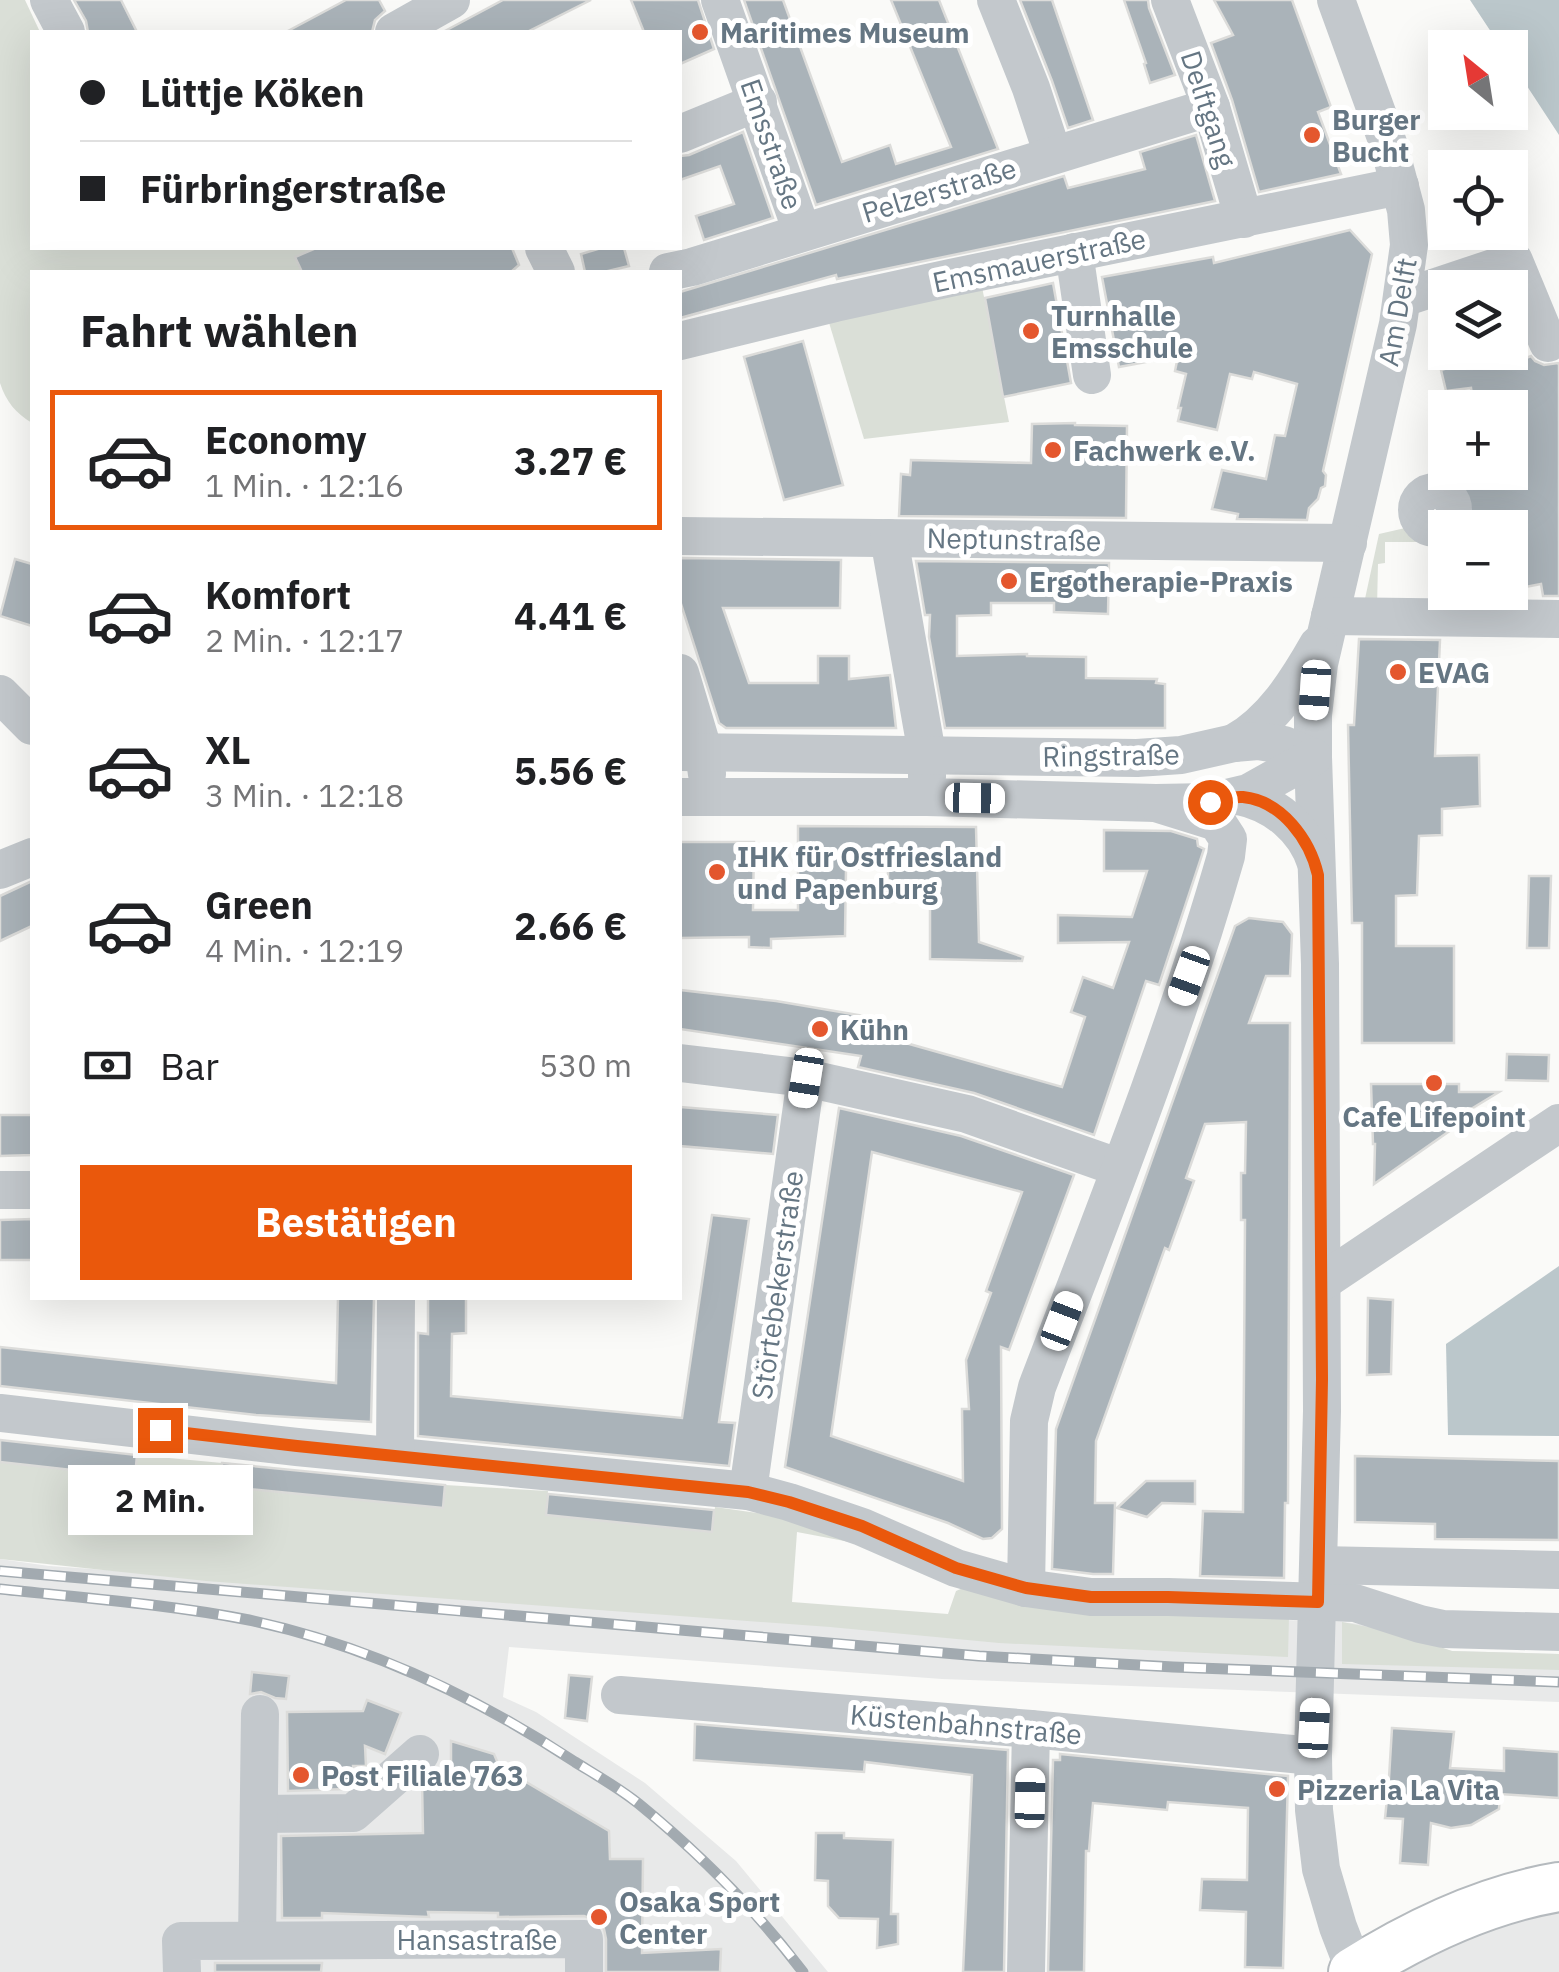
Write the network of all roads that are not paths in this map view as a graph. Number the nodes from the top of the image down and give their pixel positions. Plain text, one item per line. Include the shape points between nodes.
1 (49, 0) edge
2 (451, 0) edge
3 (720, 0) edge
4 (996, 0) edge
5 (1170, 0) edge
6 (1336, 0) edge
7 (407, 22) edge
8 (65, 30) edge
9 (758, 102) junction
10 (1211, 108) junction
11 (682, 133) edge
12 (1052, 156) junction
13 (1400, 186) junction
14 (1244, 219) junction
15 (802, 232) junction
16 (1074, 252) junction
17 (678, 270) edge
18 (1402, 298) junction
19 (682, 340) edge
20 (1548, 343) dead end
21 (1092, 375) dead end
22 (1418, 514) dead end
23 (1350, 534) junction
24 (682, 536) edge
25 (890, 538) junction
26 (1559, 618) edge
27 (1328, 623) junction
28 (0, 684) edge
29 (682, 687) edge
30 (0, 694) edge
31 (30, 697) edge
32 (30, 724) edge
33 (1234, 743) junction
34 (692, 752) edge
35 (927, 754) junction
36 (1313, 757) junction
37 (1238, 796) junction
38 (694, 797) edge
39 (927, 797) junction
40 (1156, 803) junction
41 (30, 857) edge
42 (0, 870) edge
43 (1318, 875) junction
44 (682, 1063) edge
45 (806, 1078) junction
46 (1559, 1123) edge
47 (1120, 1168) junction
48 (0, 1190) edge
49 (30, 1190) edge
50 (1322, 1282) junction
51 (396, 1300) edge
52 (0, 1413) edge
53 (394, 1456) junction
54 (748, 1492) junction
55 (1319, 1565) junction
56 (1559, 1570) edge
57 (1026, 1588) junction
58 (1318, 1602) junction
59 (1559, 1632) edge
60 (620, 1695) dead end
61 (260, 1714) dead end
62 (1031, 1730) junction
63 (420, 1754) dead end
64 (1313, 1756) junction
65 (258, 1814) junction
66 (1559, 1887) edge
67 (257, 1940) junction
68 (338, 1956) edge
69 (1354, 1971) edge
70 (182, 1972) edge
71 (584, 1972) edge
72 (1026, 1972) edge

1 - 8 street
2 - 7 street
3 - 9 street, Emsstraße
4 - 12 street
5 - 10 street, Delftgang
6 - 13 street, Am Delft
9 - 11 street
9 - 15 street, Emsstraße
10 - 12 street, Pelzerstraße
10 - 14 street, Delftgang
12 - 15 street, Pelzerstraße
13 - 14 street, Emsmauerstraße
13 - 18 street, Am Delft via 1408,245
14 - 16 street, Emsmauerstraße
15 - 17 street, Pelzerstraße
16 - 19 street, Emsmauerstraße
16 - 21 street
18 - 20 street via 1514,262
18 - 23 street, Am Delft
22 - 23 street, Neptunstraße
23 - 25 street, Neptunstraße
23 - 27 street, Am Delft
24 - 25 street, Neptunstraße
25 - 35 street
26 - 27 street
27 - 33 street, Ringstraße via 1268,718
27 - 36 street, Am Delft via 1315,690
28 - 31 street
29 - 34 street
30 - 32 street
33 - 35 street, Ringstraße via 1136,758
33 - 36 street, Ringstraße via 1275,742
34 - 35 street, Ringstraße
34 - 38 street, Ringstraße
35 - 39 street
36 - 37 street, Ringstraße
36 - 43 street, Am Delft
37 - 40 street, Ringstraße
37 - 43 street via 1269,806 1295,827
38 - 39 street, Ringstraße
39 - 40 street, Ringstraße
40 - 47 street via 1218,822 1228,839 1189,976
41 - 42 street
43 - 50 street, Am Delft
44 - 45 street
45 - 47 street via 967,1114
45 - 54 street, Störtebekerstraße
46 - 50 street
47 - 57 street via 1029,1421
48 - 49 street
50 - 55 street, Am Delft
51 - 53 street
52 - 53 street
53 - 54 street
54 - 57 street via 862,1526 956,1568
55 - 56 street
55 - 58 street, Am Delft
57 - 58 street via 1091,1597
58 - 59 street via 1363,1604 1442,1629
58 - 64 street, Am Delft
60 - 62 street, Küstenbahnstraße
61 - 65 street
62 - 64 street, Küstenbahnstraße
62 - 72 street
63 - 65 street via 352,1813
64 - 69 street, Am Delft via 1321,1869
65 - 67 street
66 - 69 main road via 1430,1929
67 - 68 street, Hansastraße
67 - 70 street, Hansastraße via 182,1941
68 - 71 street, Hansastraße via 584,1939

